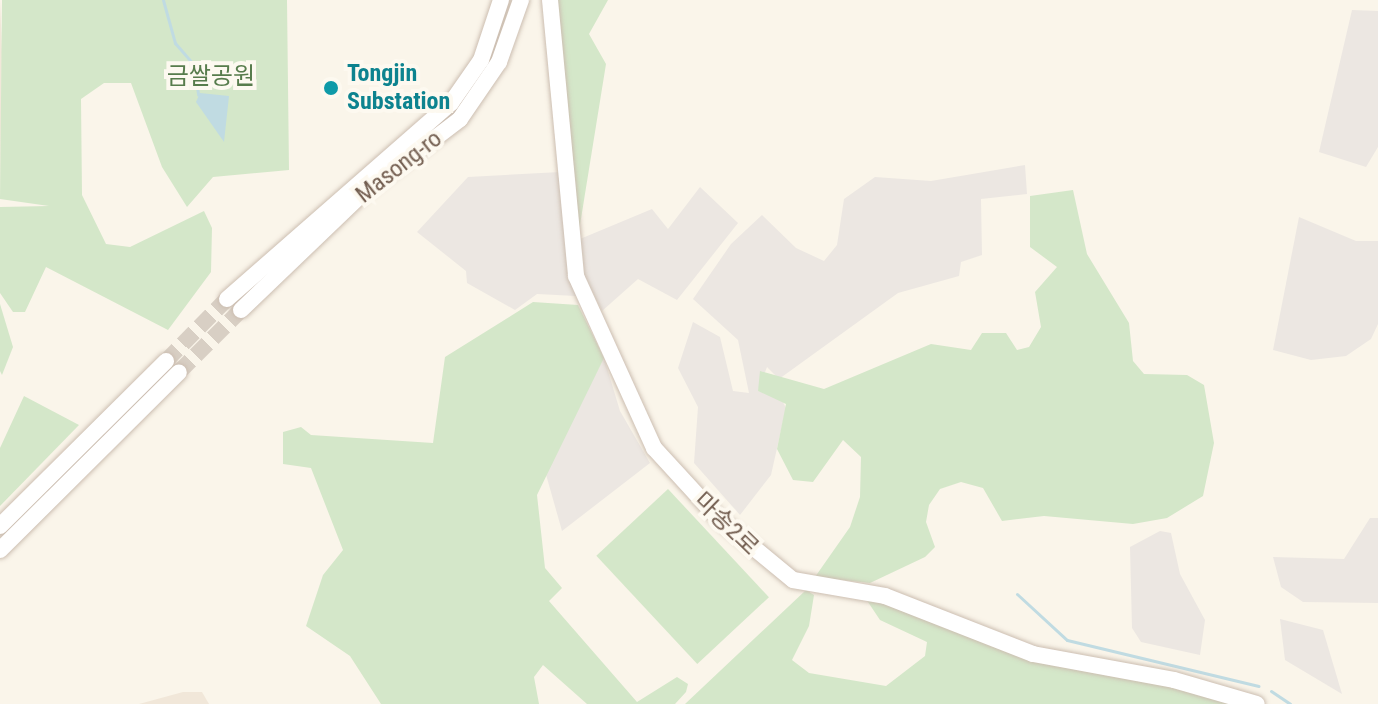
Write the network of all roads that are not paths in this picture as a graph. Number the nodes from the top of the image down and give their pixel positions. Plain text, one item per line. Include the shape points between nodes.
1 (501, 0) edge
2 (521, 0) edge
3 (550, 0) edge
4 (227, 299) tunnel mouth
5 (241, 310) tunnel mouth
6 (0, 526) edge
7 (0, 550) edge
8 (1257, 704) edge

1 - 4 street, Masong-ro via 481,60 451,103
2 - 5 street, Masong-ro via 499,62 460,119 363,193
3 - 8 street, 마송2로 via 576,276 654,448 719,519 793,580 885,596 1033,654 1204,686
6 - 7 street via 173,366

